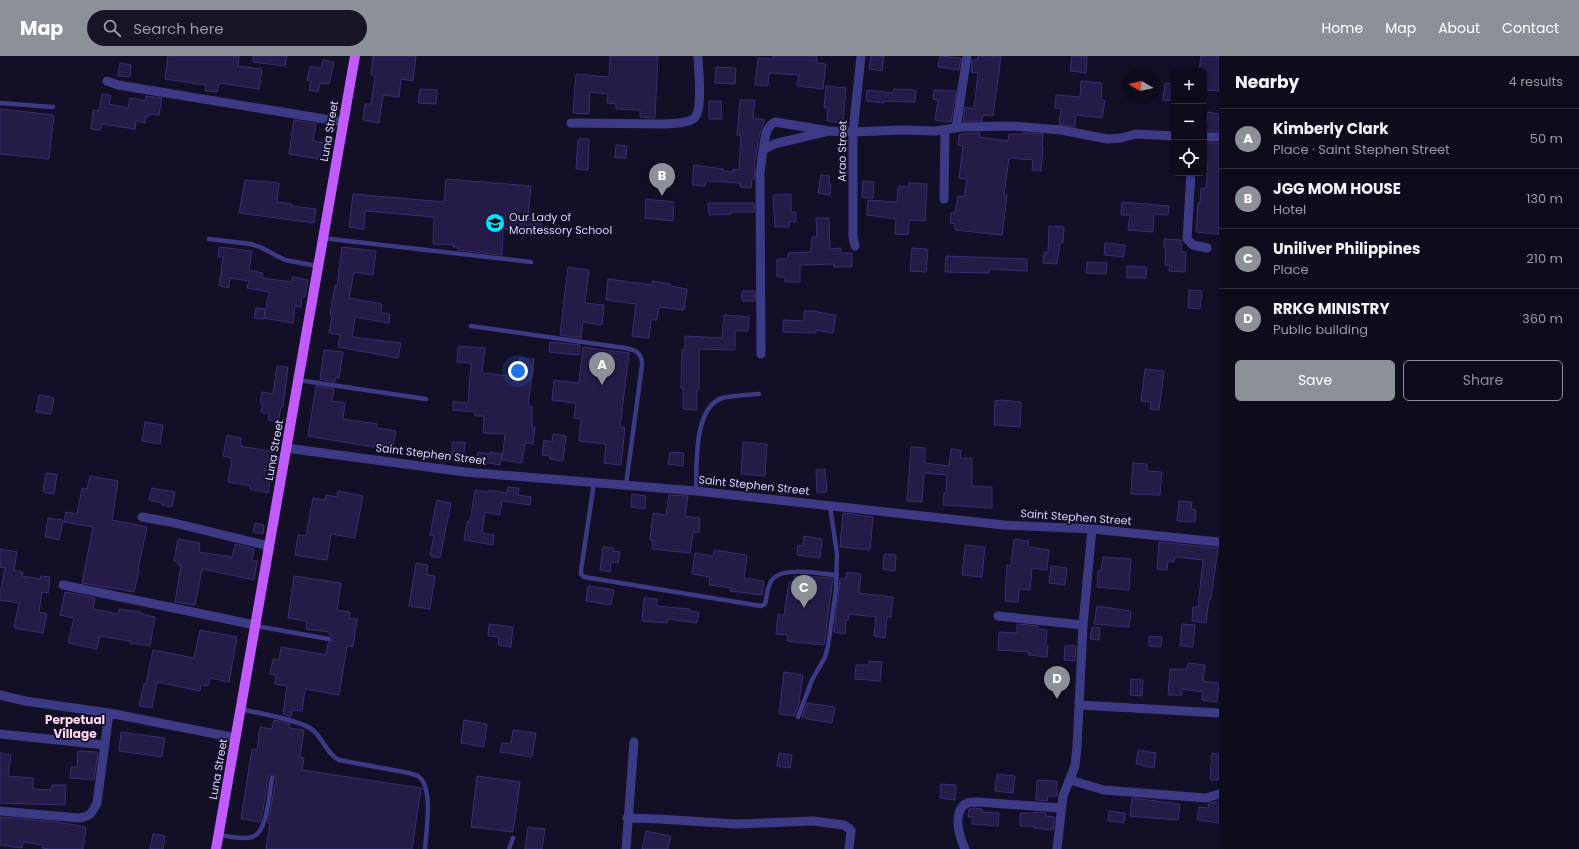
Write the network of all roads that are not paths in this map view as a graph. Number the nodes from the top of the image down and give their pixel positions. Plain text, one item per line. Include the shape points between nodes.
1 (356, 56) edge
2 (698, 56) edge
3 (861, 56) edge
4 (967, 56) edge
5 (107, 81) dead end
6 (0, 103) edge
7 (53, 107) dead end
8 (343, 122) junction
9 (571, 123) dead end
10 (956, 128) junction
11 (945, 130) junction
12 (829, 131) junction
13 (853, 132) junction
14 (1171, 136) edge
15 (1207, 137) edge
16 (1219, 137) edge
17 (763, 150) junction
18 (1191, 176) edge
19 (944, 199) dead end
20 (209, 238) dead end
21 (322, 238) junction
22 (855, 246) dead end
23 (1206, 248) dead end
24 (530, 262) dead end
25 (318, 266) junction
26 (471, 326) dead end
27 (761, 354) dead end
28 (298, 380) junction
29 (759, 394) dead end
30 (426, 399) dead end
31 (286, 448) junction
32 (594, 483) junction
33 (626, 485) junction
34 (696, 491) junction
35 (830, 506) junction
36 (142, 517) dead end
37 (1092, 529) junction
38 (1219, 542) edge
39 (269, 546) junction
40 (837, 575) junction
41 (63, 585) dead end
42 (998, 616) dead end
43 (1083, 625) junction
44 (255, 626) junction
45 (329, 638) dead end
46 (0, 695) edge
47 (1080, 705) junction
48 (241, 708) junction
49 (109, 713) junction
50 (1219, 713) edge
51 (798, 717) dead end
52 (0, 734) edge
53 (236, 738) junction
54 (634, 742) dead end
55 (105, 745) junction
56 (272, 778) dead end
57 (1070, 780) junction
58 (1219, 794) edge
59 (1061, 808) junction
60 (0, 811) edge
61 (627, 818) junction
62 (218, 835) junction
63 (513, 838) dead end
64 (216, 849) edge
65 (425, 849) edge
66 (509, 849) edge
67 (626, 849) edge
68 (849, 849) edge
69 (965, 849) edge
70 (1057, 849) edge

1 - 8 main road, Luna Street
2 - 9 street via 700,104 694,119 666,124
3 - 13 street, Arao Street
4 - 10 street
5 - 8 street via 118,85
6 - 7 lane
8 - 21 main road, Luna Street
10 - 11 street
10 - 14 street via 1036,127 1106,140 1136,134
11 - 13 street
11 - 19 street
12 - 13 street
12 - 17 street via 774,144
12 - 17 street via 775,122 767,129
13 - 22 street, Arao Street
15 - 16 street
17 - 27 street via 760,173
18 - 23 street via 1187,239 1193,245
20 - 25 lane via 251,244 285,260
21 - 24 lane
21 - 25 main road, Luna Street
25 - 28 main road, Luna Street
26 - 33 lane via 618,347 639,353 642,365
28 - 30 lane
28 - 31 main road, Luna Street
29 - 34 lane via 721,398 706,413 698,434
31 - 32 street, Saint Stephen Street via 465,472
31 - 39 main road, Luna Street
32 - 33 street, Saint Stephen Street
32 - 40 lane via 581,570 584,577 761,606 765,604 770,582 780,574 788,572
33 - 34 street, Saint Stephen Street
34 - 35 street, Saint Stephen Street
35 - 37 street, Saint Stephen Street via 1004,525
35 - 40 lane via 838,554
36 - 39 street
37 - 38 street, Saint Stephen Street
37 - 43 street
39 - 44 main road, Luna Street
40 - 51 lane via 825,657 812,680
41 - 44 street
42 - 43 street
43 - 47 street
44 - 45 lane
44 - 48 main road, Luna Street
46 - 49 street
47 - 50 street
47 - 57 street via 1075,766
48 - 53 main road, Luna Street
48 - 65 lane via 292,721 311,729 332,757 339,760 418,777 424,785 429,805
49 - 53 street
49 - 55 street
52 - 55 street
53 - 62 main road, Luna Street
54 - 61 street
55 - 60 street via 97,803 87,817 69,818
56 - 62 lane via 264,824 260,832 253,837 245,838
57 - 58 street via 1104,790 1206,798
57 - 59 street
59 - 69 street via 967,803 960,811 958,822 960,838
59 - 70 street
61 - 67 street
61 - 68 street via 736,824 813,822 844,825 851,830
62 - 64 main road, Luna Street
63 - 66 lane

